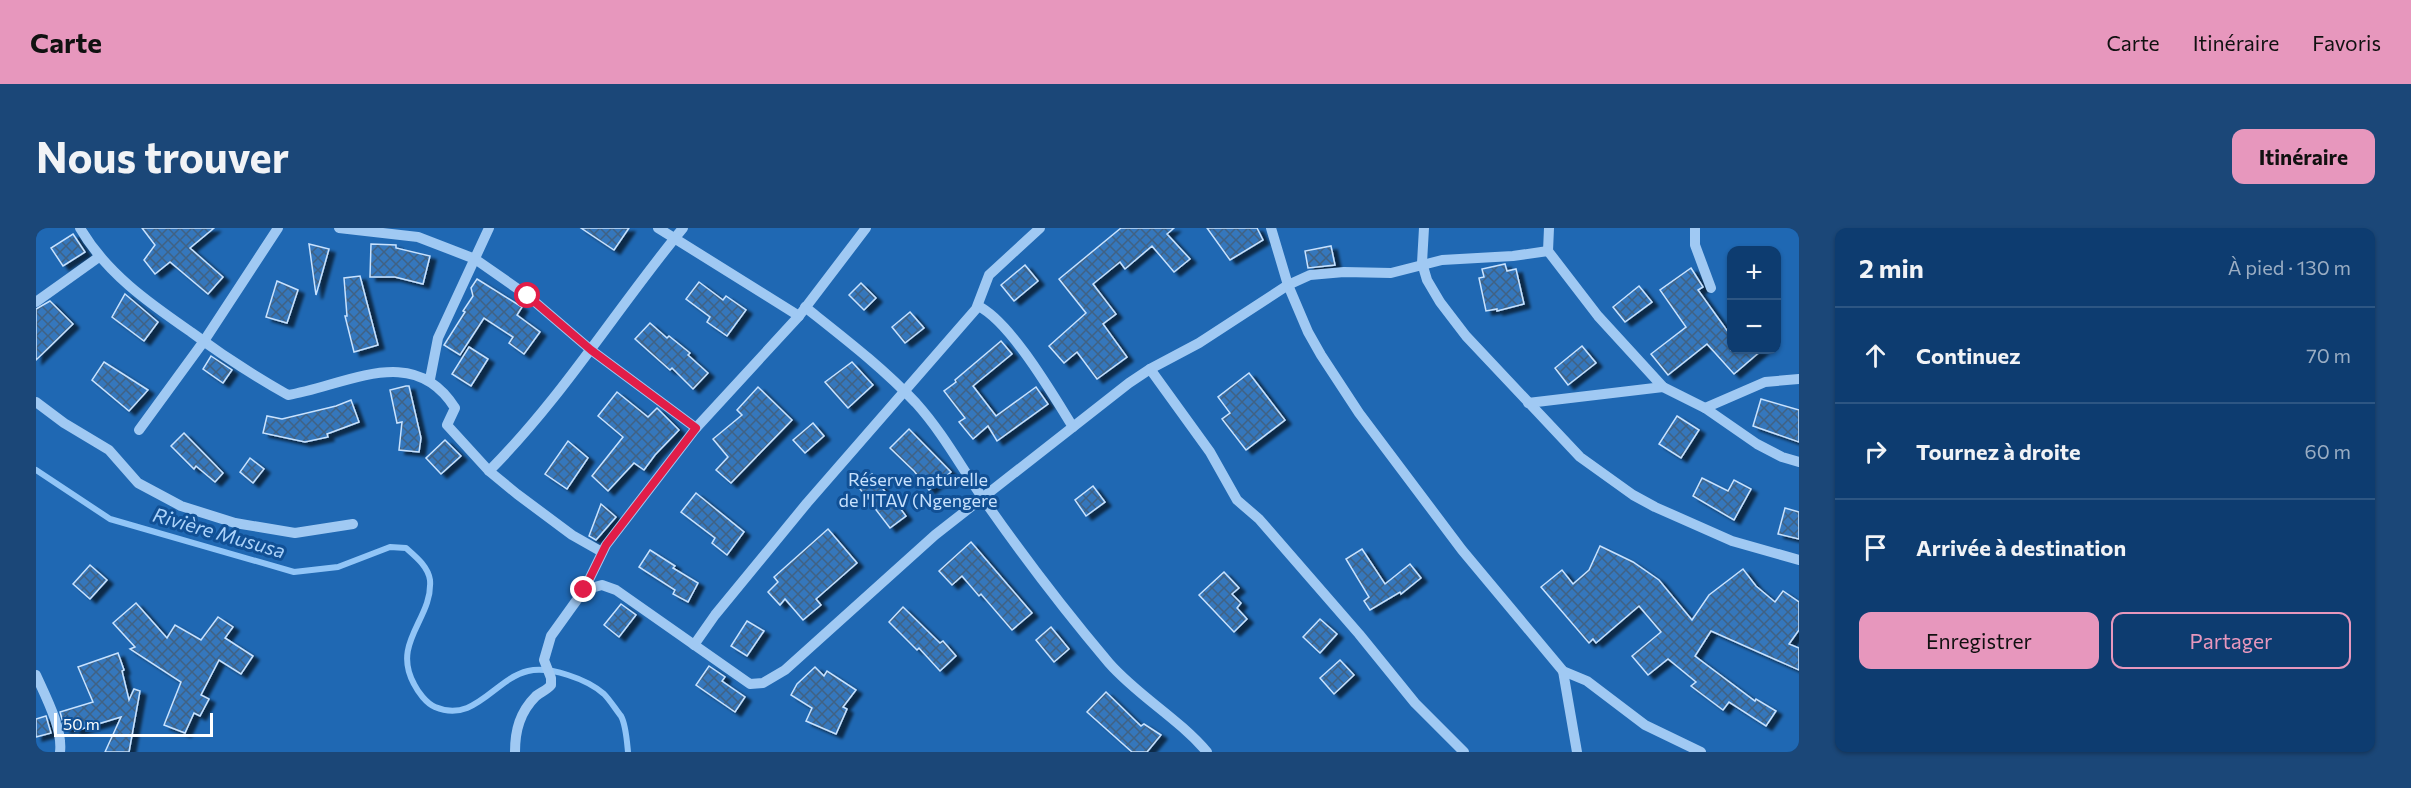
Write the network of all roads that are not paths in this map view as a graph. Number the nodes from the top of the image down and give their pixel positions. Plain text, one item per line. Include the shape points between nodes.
1 (278, 228) edge
2 (339, 228) edge
3 (489, 228) edge
4 (658, 228) edge
5 (683, 228) edge
6 (866, 228) edge
7 (1040, 228) edge
8 (1271, 228) edge
9 (1281, 228) edge
10 (1424, 228) edge
11 (1549, 228) edge
12 (1695, 228) edge
13 (84, 230) edge
14 (674, 238) junction
15 (1275, 242) junction
16 (1548, 251) junction
17 (99, 257) junction
18 (475, 259) junction
19 (1422, 263) junction
20 (1288, 285) junction
21 (1711, 288) dead end
22 (36, 302) edge
23 (978, 306) junction
24 (802, 312) junction
25 (204, 341) junction
26 (591, 350) junction
27 (1150, 369) junction
28 (1799, 379) edge
29 (430, 380) junction
30 (1663, 387) junction
31 (903, 391) junction
32 (36, 402) edge
33 (1528, 403) junction
34 (1705, 408) junction
35 (1073, 427) junction
36 (696, 428) junction
37 (139, 430) dead end
38 (1799, 462) edge
39 (489, 471) junction
40 (981, 497) junction
41 (353, 524) dead end
42 (602, 552) junction
43 (1799, 560) edge
44 (584, 590) junction
45 (694, 645) junction
46 (1563, 671) junction
47 (36, 675) edge
48 (60, 752) edge
49 (515, 752) edge
50 (1207, 752) edge
51 (1464, 752) edge
52 (1577, 752) edge
53 (1701, 752) edge

1 - 25 street
2 - 18 street via 418,237
3 - 18 street
4 - 14 street
5 - 14 street
6 - 24 street
7 - 23 street via 989,275
8 - 15 street
9 - 15 street
10 - 19 street
11 - 16 street
12 - 21 street via 1695,245
13 - 17 street
14 - 24 street
14 - 26 street
15 - 20 street
16 - 19 street
16 - 30 street via 1598,316
17 - 22 street
17 - 25 street via 144,299
18 - 26 street via 528,296
18 - 29 street via 438,338
19 - 20 street via 1391,273 1310,275
19 - 33 street via 1440,303
20 - 27 street via 1199,343
20 - 46 street via 1308,332 1359,413 1462,550
23 - 31 street
23 - 35 street via 989,311 1004,327
24 - 31 street via 871,359
24 - 36 street
25 - 29 street via 288,395 374,373 402,370
25 - 37 street
26 - 36 street
26 - 39 street via 518,442
27 - 35 street
27 - 51 street via 1210,452 1237,500 1259,519 1415,703
28 - 34 street via 1765,382
29 - 39 street via 455,408 447,424
30 - 33 street
30 - 34 street
31 - 40 street via 942,435
31 - 45 street
32 - 41 street via 109,450 138,483 180,506 235,523 295,532
33 - 43 street via 1580,458 1633,495 1732,542
34 - 38 street via 1757,444
35 - 40 street
36 - 42 street
39 - 42 street via 572,535
40 - 45 street via 785,670 763,682 750,684
40 - 50 street via 1026,561 1110,664
42 - 44 street
44 - 45 street via 602,585 616,590
44 - 49 street via 551,636 544,660 551,685 537,695 520,718
46 - 52 street
46 - 53 street via 1587,681 1645,725
47 - 48 street via 53,714

